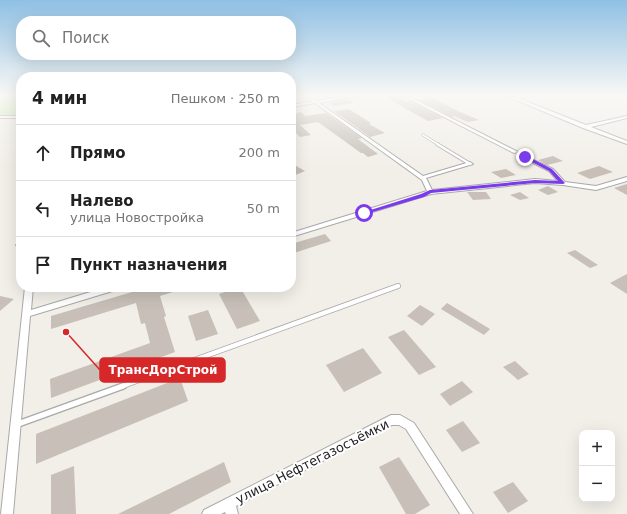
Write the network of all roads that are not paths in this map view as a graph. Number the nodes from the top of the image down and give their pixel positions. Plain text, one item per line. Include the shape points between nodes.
1 (339, 119) edge
2 (451, 119) edge
3 (565, 119) edge
4 (616, 119) edge
5 (585, 127) junction
6 (423, 135) dead end
7 (627, 143) edge
8 (516, 152) dead end
9 (525, 157) dead end
10 (470, 164) joint
11 (422, 178) junction
12 (627, 179) edge
13 (563, 183) junction
14 (430, 192) junction
15 (296, 234) edge
16 (398, 286) dead end
17 (28, 292) edge
18 (99, 292) edge
19 (26, 314) junction
20 (15, 425) junction
21 (230, 509) edge
22 (6, 514) edge
23 (208, 514) edge
24 (467, 514) edge

1 - 11 street
2 - 8 street
3 - 5 street
4 - 5 street
5 - 7 street
6 - 10 lane
9 - 13 street via 551,170
10 - 11 street
11 - 14 street
12 - 13 street via 596,188
13 - 14 street via 535,181
14 - 15 street
16 - 20 lane
17 - 19 street
18 - 19 street
19 - 20 street
20 - 22 street
21 - 23 street, улица Нефтегазосъёмки
21 - 24 street, улица Нефтегазосъёмки via 391,420 400,420 410,426

